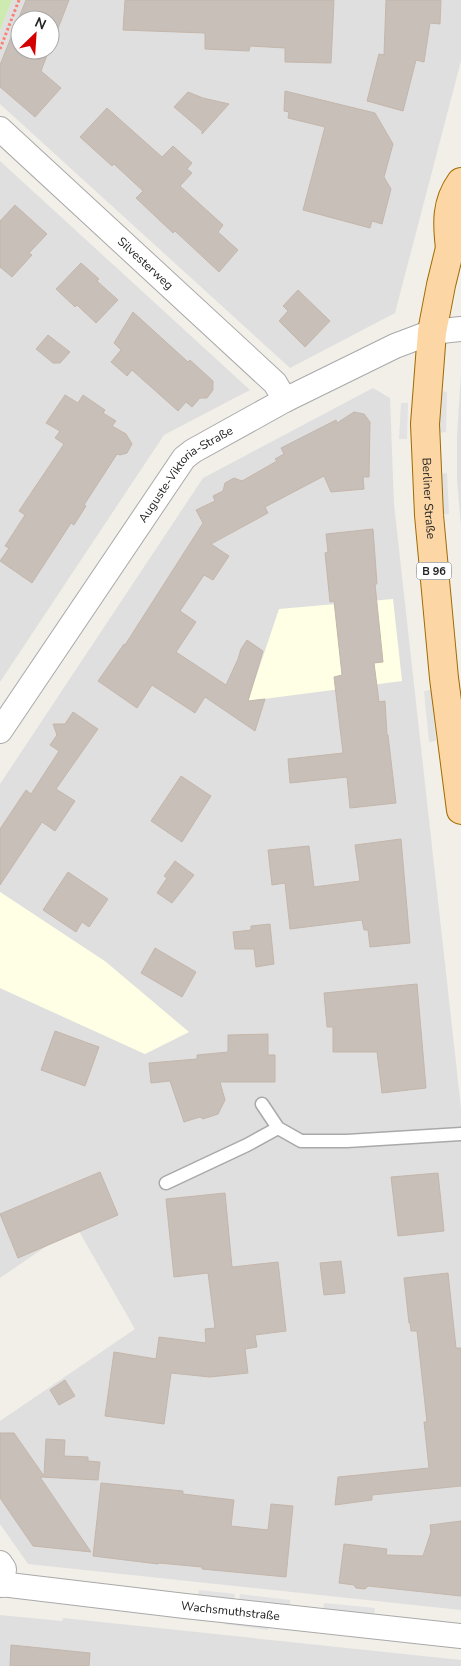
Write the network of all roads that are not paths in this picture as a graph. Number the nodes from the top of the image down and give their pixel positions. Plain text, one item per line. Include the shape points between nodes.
1 (0, 129) edge
2 (461, 182) edge
3 (456, 240) edge
4 (461, 329) edge
5 (432, 332) junction
6 (285, 400) junction
7 (0, 731) edge
8 (461, 810) edge
9 (262, 1104) dead end
10 (278, 1128) junction
11 (461, 1134) edge
12 (166, 1182) dead end
13 (1, 1577) edge
14 (461, 1636) edge

1 - 6 street, Silvesterweg via 275,383
2 - 3 main road, Berliner Straße / B 96 via 455,190 447,221
3 - 5 main road, Berliner Straße / B 96 via 441,285
4 - 5 street, Auguste-Viktoria-Straße
5 - 6 street, Auguste-Viktoria-Straße via 395,346
5 - 8 main road, Berliner Straße / B 96 via 425,424 429,515 444,678
6 - 7 street, Auguste-Viktoria-Straße via 184,458
9 - 10 lane
10 - 11 lane via 301,1140 347,1141
10 - 12 lane
13 - 14 street, Wachsmuthstraße via 176,1605

